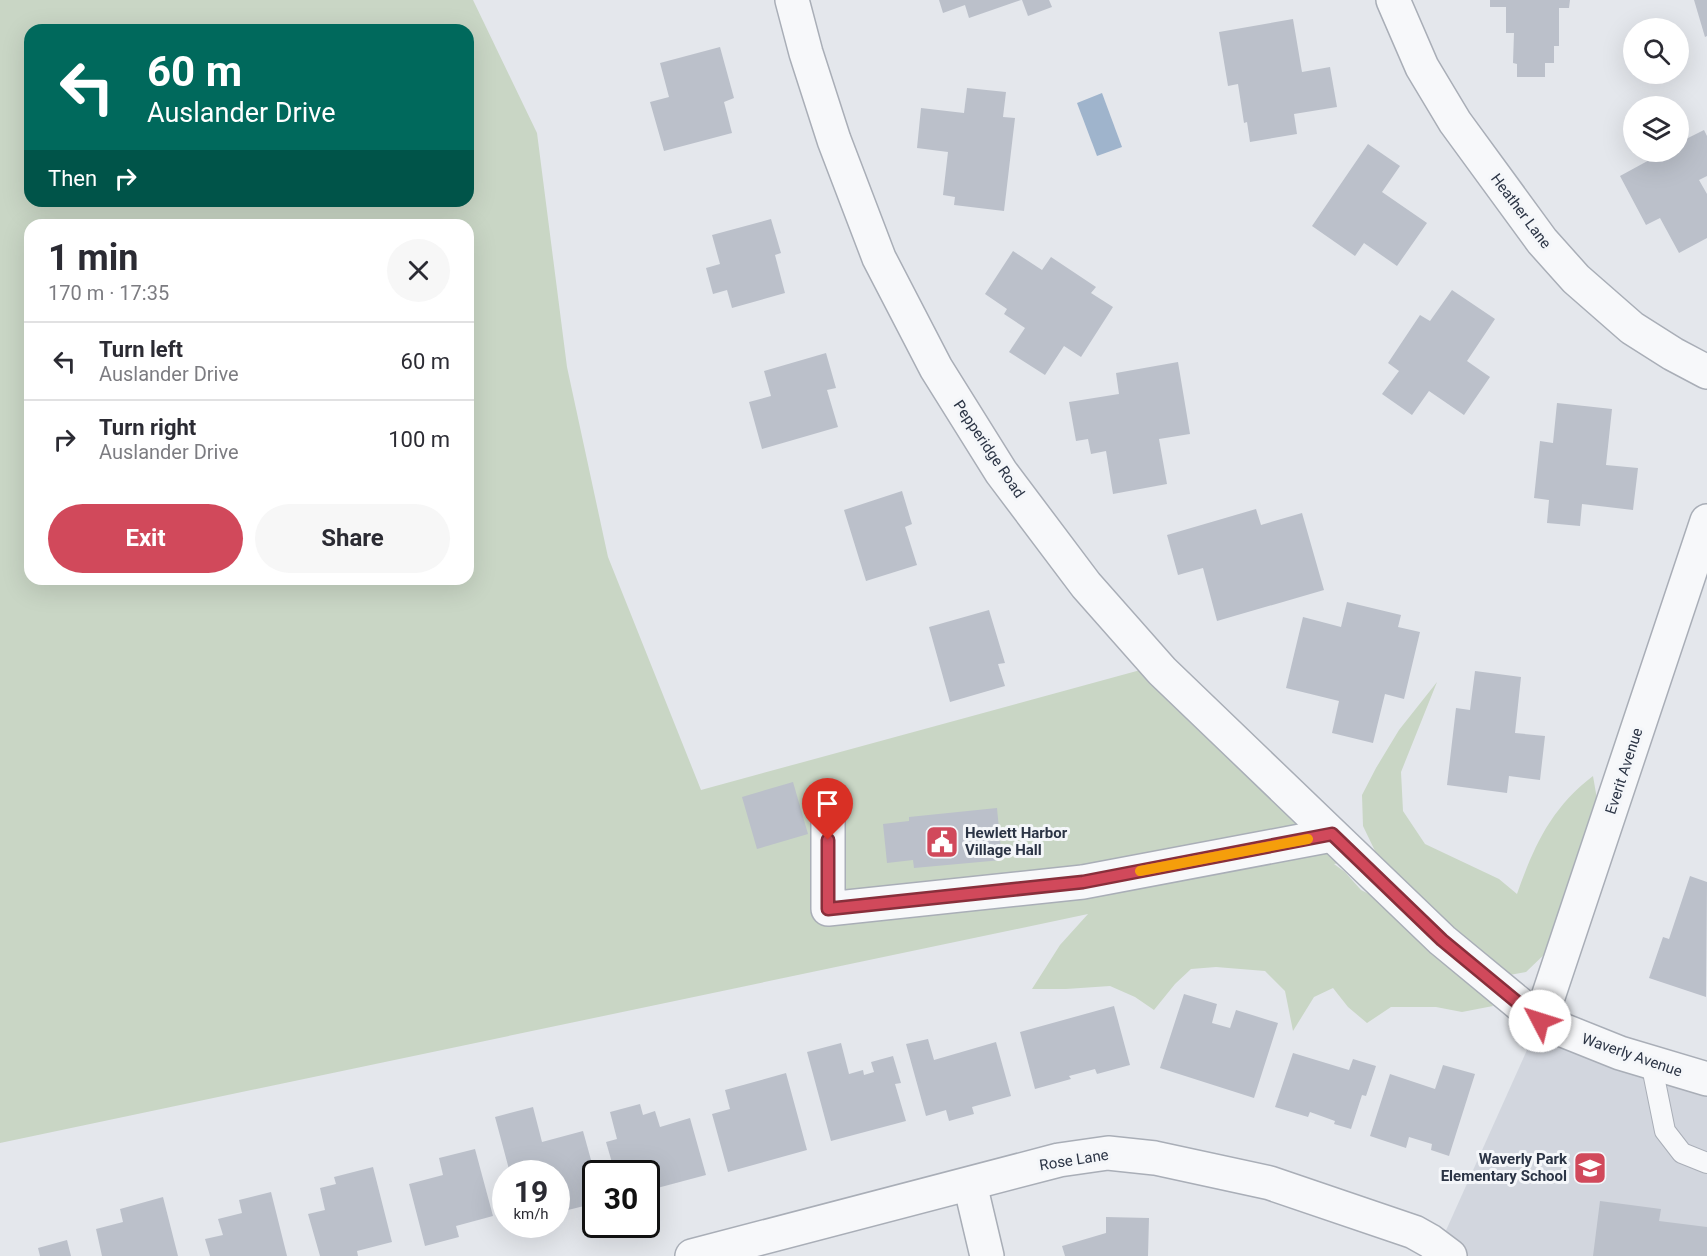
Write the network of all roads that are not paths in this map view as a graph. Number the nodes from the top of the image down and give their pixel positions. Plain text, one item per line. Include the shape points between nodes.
1 (792, 0) edge
2 (1393, 0) edge
3 (1707, 372) edge
4 (1707, 521) edge
5 (828, 808) dead end
6 (1323, 826) junction
7 (1540, 1021) junction
8 (1651, 1062) junction
9 (1707, 1079) edge
10 (1707, 1164) edge
11 (970, 1184) junction
12 (692, 1256) edge
13 (987, 1256) edge
14 (1450, 1256) edge

1 - 6 street, Pepperidge Road via 834,140 879,258 936,368 1001,472 1086,585 1162,671
2 - 3 street, Heather Lane via 1422,67 1455,122 1542,241 1576,279 1632,328
4 - 7 street, Everit Avenue
5 - 6 street via 828,909 1083,882
6 - 7 street, Waverly Avenue via 1442,940
7 - 8 street, Waverly Avenue
8 - 9 street, Waverly Avenue
8 - 10 lane via 1665,1131 1682,1153
11 - 12 street, Rose Lane
11 - 13 street
11 - 14 street, Rose Lane via 1059,1160 1108,1153 1155,1158 1270,1183 1397,1225

